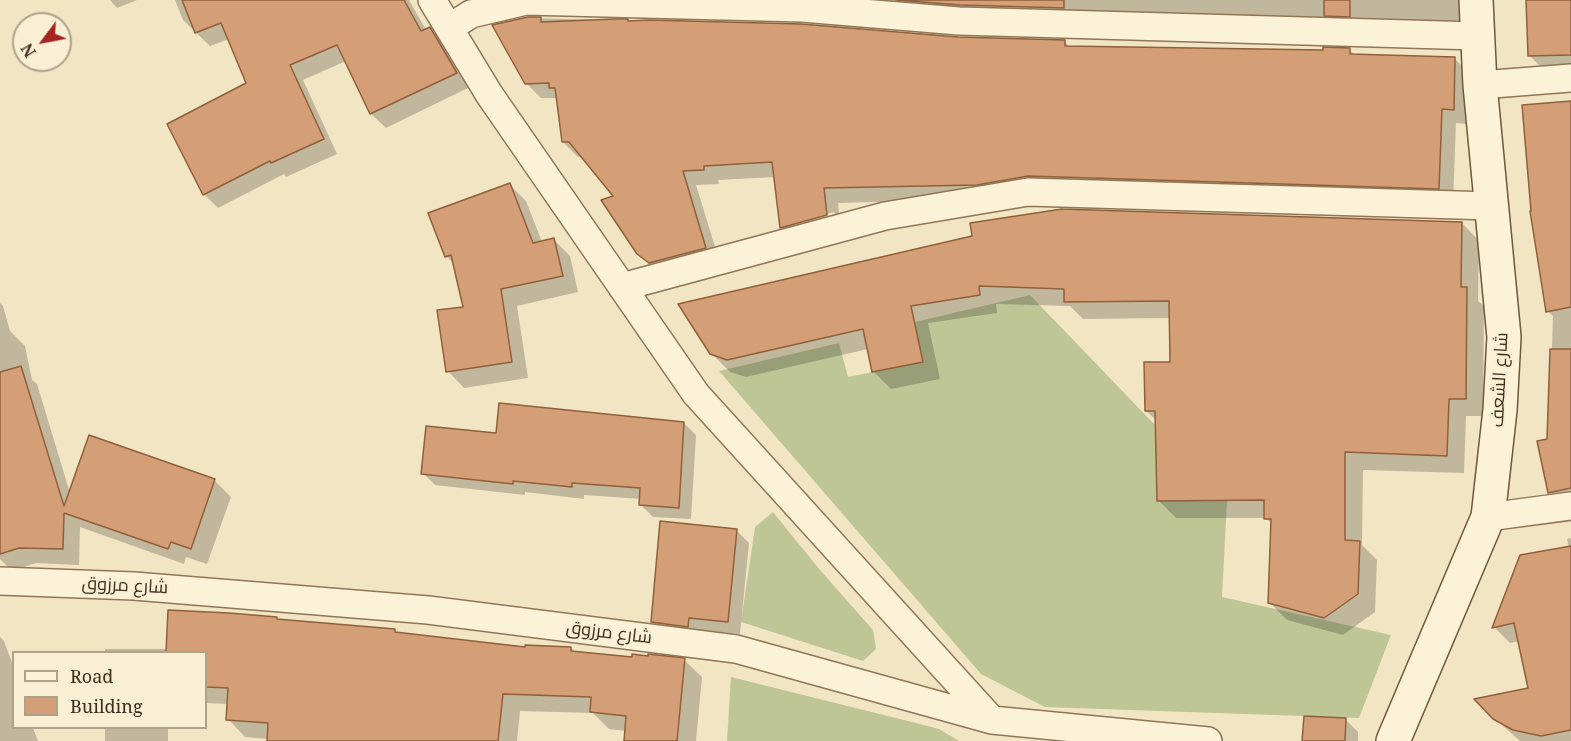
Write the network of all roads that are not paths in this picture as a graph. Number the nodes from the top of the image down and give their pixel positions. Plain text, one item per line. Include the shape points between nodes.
1 (432, 0) edge
2 (1476, 0) edge
3 (449, 28) junction
4 (1477, 36) junction
5 (1571, 78) edge
6 (1480, 85) junction
7 (1491, 206) junction
8 (622, 287) junction
9 (1571, 506) edge
10 (1488, 517) junction
11 (0, 581) edge
12 (992, 720) junction
13 (1011, 741) edge
14 (1208, 741) edge
15 (1393, 741) edge

1 - 3 street
2 - 4 street, شارع الشعف
3 - 4 street via 471,14 526,1 802,8 958,21
3 - 8 street via 489,94
4 - 6 street, شارع الشعف
5 - 6 street
6 - 7 street, شارع الشعف
7 - 8 street via 1028,192 885,216
7 - 10 street, شارع الشعف via 1504,337
8 - 12 street via 696,394
9 - 10 street
10 - 15 street, شارع الشعف
11 - 12 street, شارع مرزوق via 134,586 428,610 736,649
12 - 13 street
12 - 14 street, شارع مرزوق

